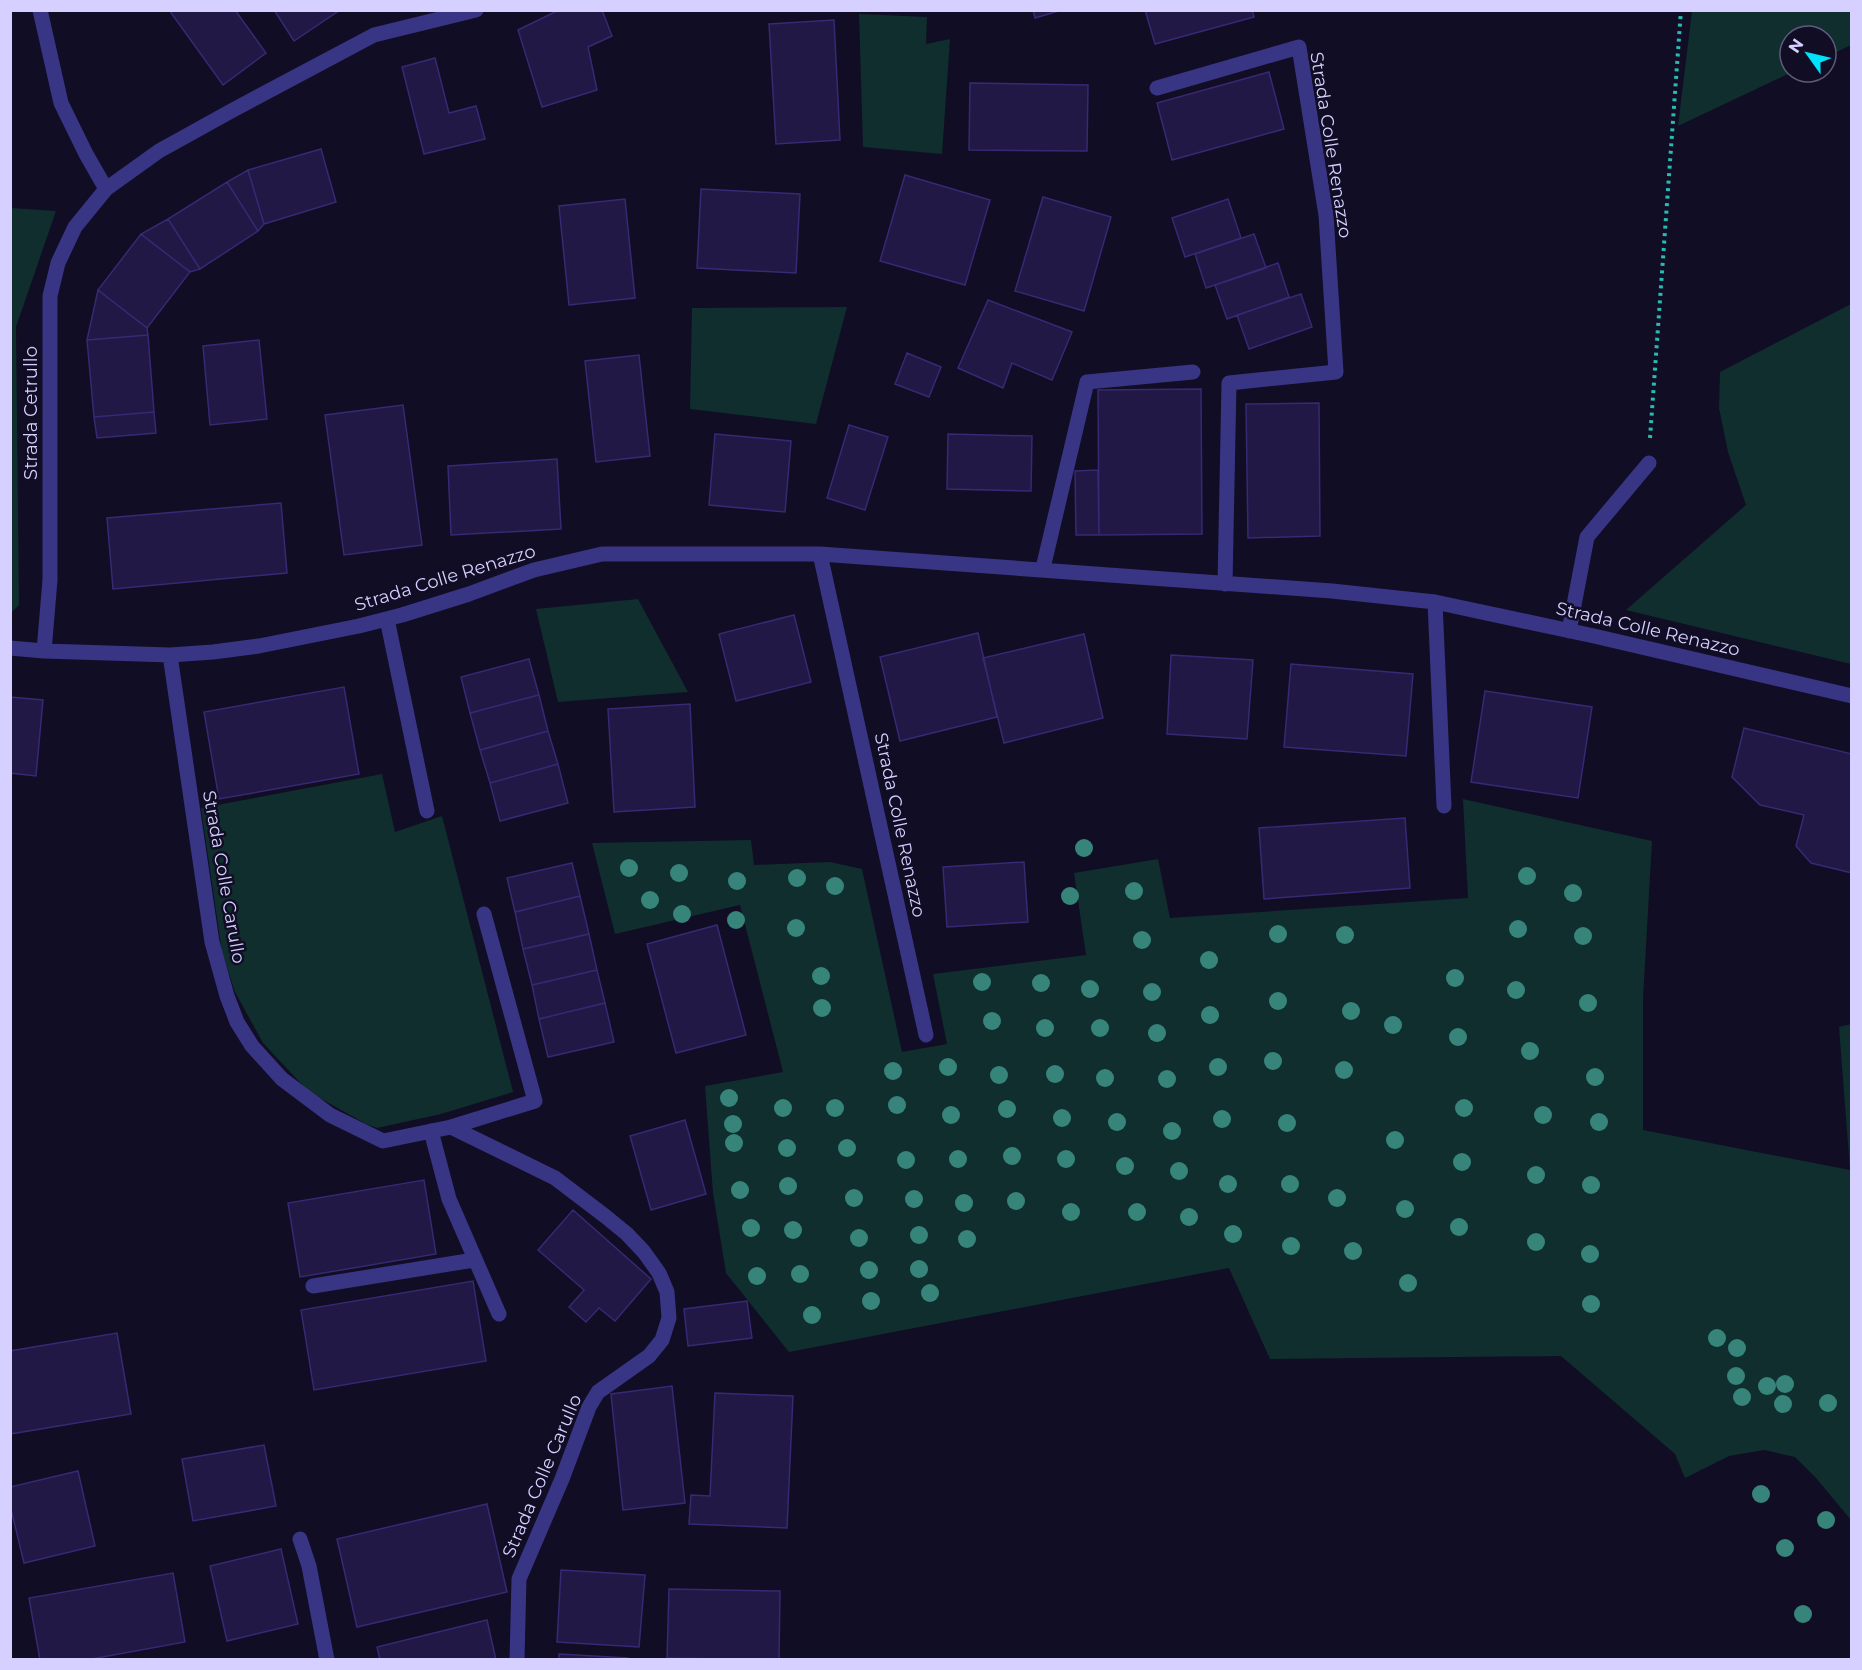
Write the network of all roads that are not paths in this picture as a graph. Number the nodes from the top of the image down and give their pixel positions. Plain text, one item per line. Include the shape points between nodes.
1 (40, 10) edge
2 (476, 10) edge
3 (1157, 88) dead end
4 (106, 189) junction
5 (1193, 372) dead end
6 (1649, 463) road end
7 (820, 554) junction
8 (1044, 568) junction
9 (1225, 584) junction
10 (1435, 602) junction
11 (387, 619) junction
12 (1569, 631) junction
13 (10, 648) edge
14 (44, 651) junction
15 (170, 655) junction
16 (1851, 696) edge
17 (1444, 806) dead end
18 (427, 811) dead end
19 (484, 914) dead end
20 (926, 1035) dead end
21 (451, 1126) junction
22 (431, 1131) junction
23 (474, 1260) junction
24 (314, 1286) dead end
25 (498, 1314) dead end
26 (300, 1539) dead end
27 (327, 1659) edge
28 (517, 1659) edge

1 - 4 street via 61,103
2 - 4 street, Strada Cetrullo via 374,35 159,151
3 - 9 street, Strada Colle Renazzo via 1299,47 1326,215 1336,372 1229,383
4 - 14 street, Strada Cetrullo via 75,227 58,263 50,296 50,580
5 - 8 street via 1087,382
6 - 12 street via 1587,537
7 - 8 street, Strada Colle Renazzo
7 - 11 street, Strada Colle Renazzo via 602,554 534,570
7 - 20 street, Strada Colle Renazzo
8 - 9 street, Strada Colle Renazzo
9 - 10 street, Strada Colle Renazzo
10 - 12 street, Strada Colle Renazzo
10 - 17 street
11 - 15 street, Strada Colle Renazzo via 259,646
11 - 18 street
12 - 16 street, Strada Colle Renazzo
13 - 14 street, Strada Colle Renazzo
14 - 15 street, Strada Colle Renazzo
15 - 22 street, Strada Colle Carullo via 212,942 237,1022 282,1079 330,1115 383,1141
19 - 21 street, Strada Colle Carullo via 535,1101
21 - 22 street, Strada Colle Carullo
21 - 28 street, Strada Colle Carullo via 555,1178 605,1216 645,1252 667,1292 669,1318 662,1340 649,1356 598,1392 589,1407 519,1579
22 - 23 street via 449,1199
23 - 24 street
23 - 25 street
26 - 27 street

